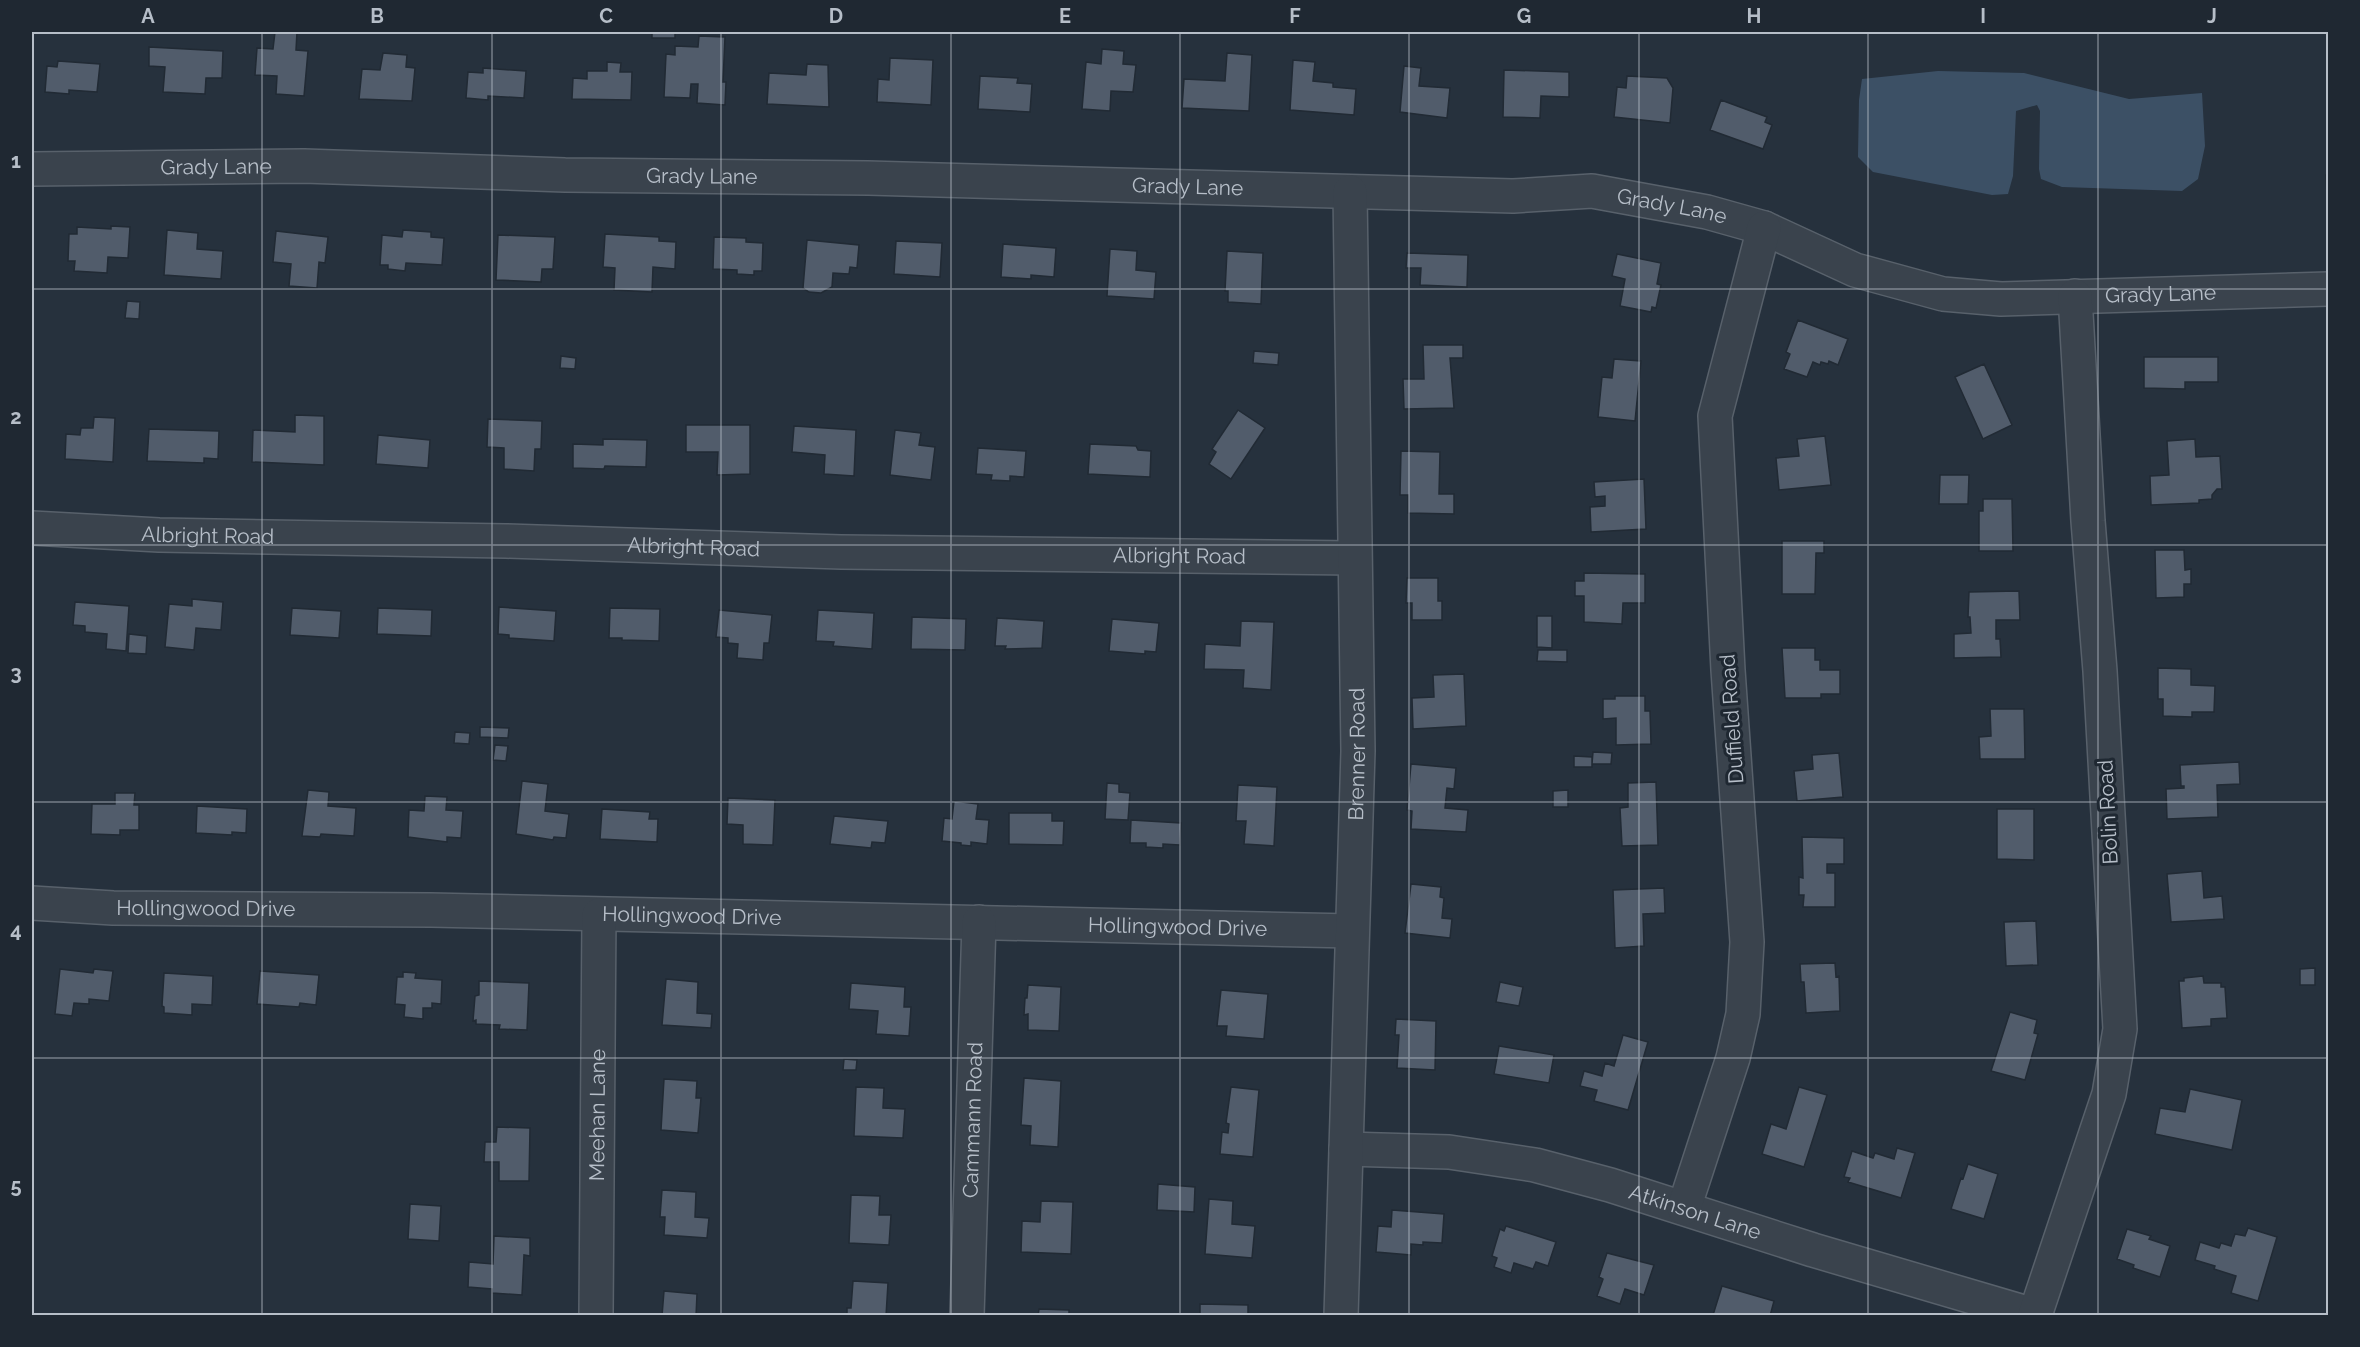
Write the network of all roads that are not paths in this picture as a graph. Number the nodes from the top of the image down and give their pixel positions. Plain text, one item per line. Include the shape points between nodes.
1 (32, 169) edge
2 (1350, 192) junction
3 (1764, 228) junction
4 (2328, 289) edge
5 (2075, 296) junction
6 (32, 528) edge
7 (1354, 558) junction
8 (32, 903) edge
9 (598, 915) junction
10 (979, 922) junction
11 (1352, 931) junction
12 (1346, 1149) junction
13 (1684, 1208) junction
14 (2036, 1315) edge
15 (596, 1316) edge
16 (967, 1316) edge
17 (1341, 1316) edge

1 - 2 street, Grady Lane via 304,166
2 - 3 street, Grady Lane via 1513,196 1592,191 1661,202
2 - 7 street, Brenner Road
3 - 5 street, Grady Lane via 1855,270 1943,294 2001,299
3 - 13 street, Duffield Road via 1715,416 1747,942 1743,1014 1733,1058
4 - 5 street, Grady Lane
5 - 14 street, Bolin Road via 2120,1029 2109,1094
6 - 7 street, Albright Road via 159,535 842,552
7 - 11 street, Brenner Road via 1358,751
8 - 9 street, Hollingwood Drive via 113,908
9 - 10 street, Hollingwood Drive
9 - 15 street, Meehan Lane
10 - 11 street, Hollingwood Drive
10 - 16 street, Cammann Road
11 - 12 street, Brenner Road
12 - 13 street, Atkinson Lane via 1449,1152 1535,1165
12 - 17 street, Brenner Road
13 - 14 street, Atkinson Lane

